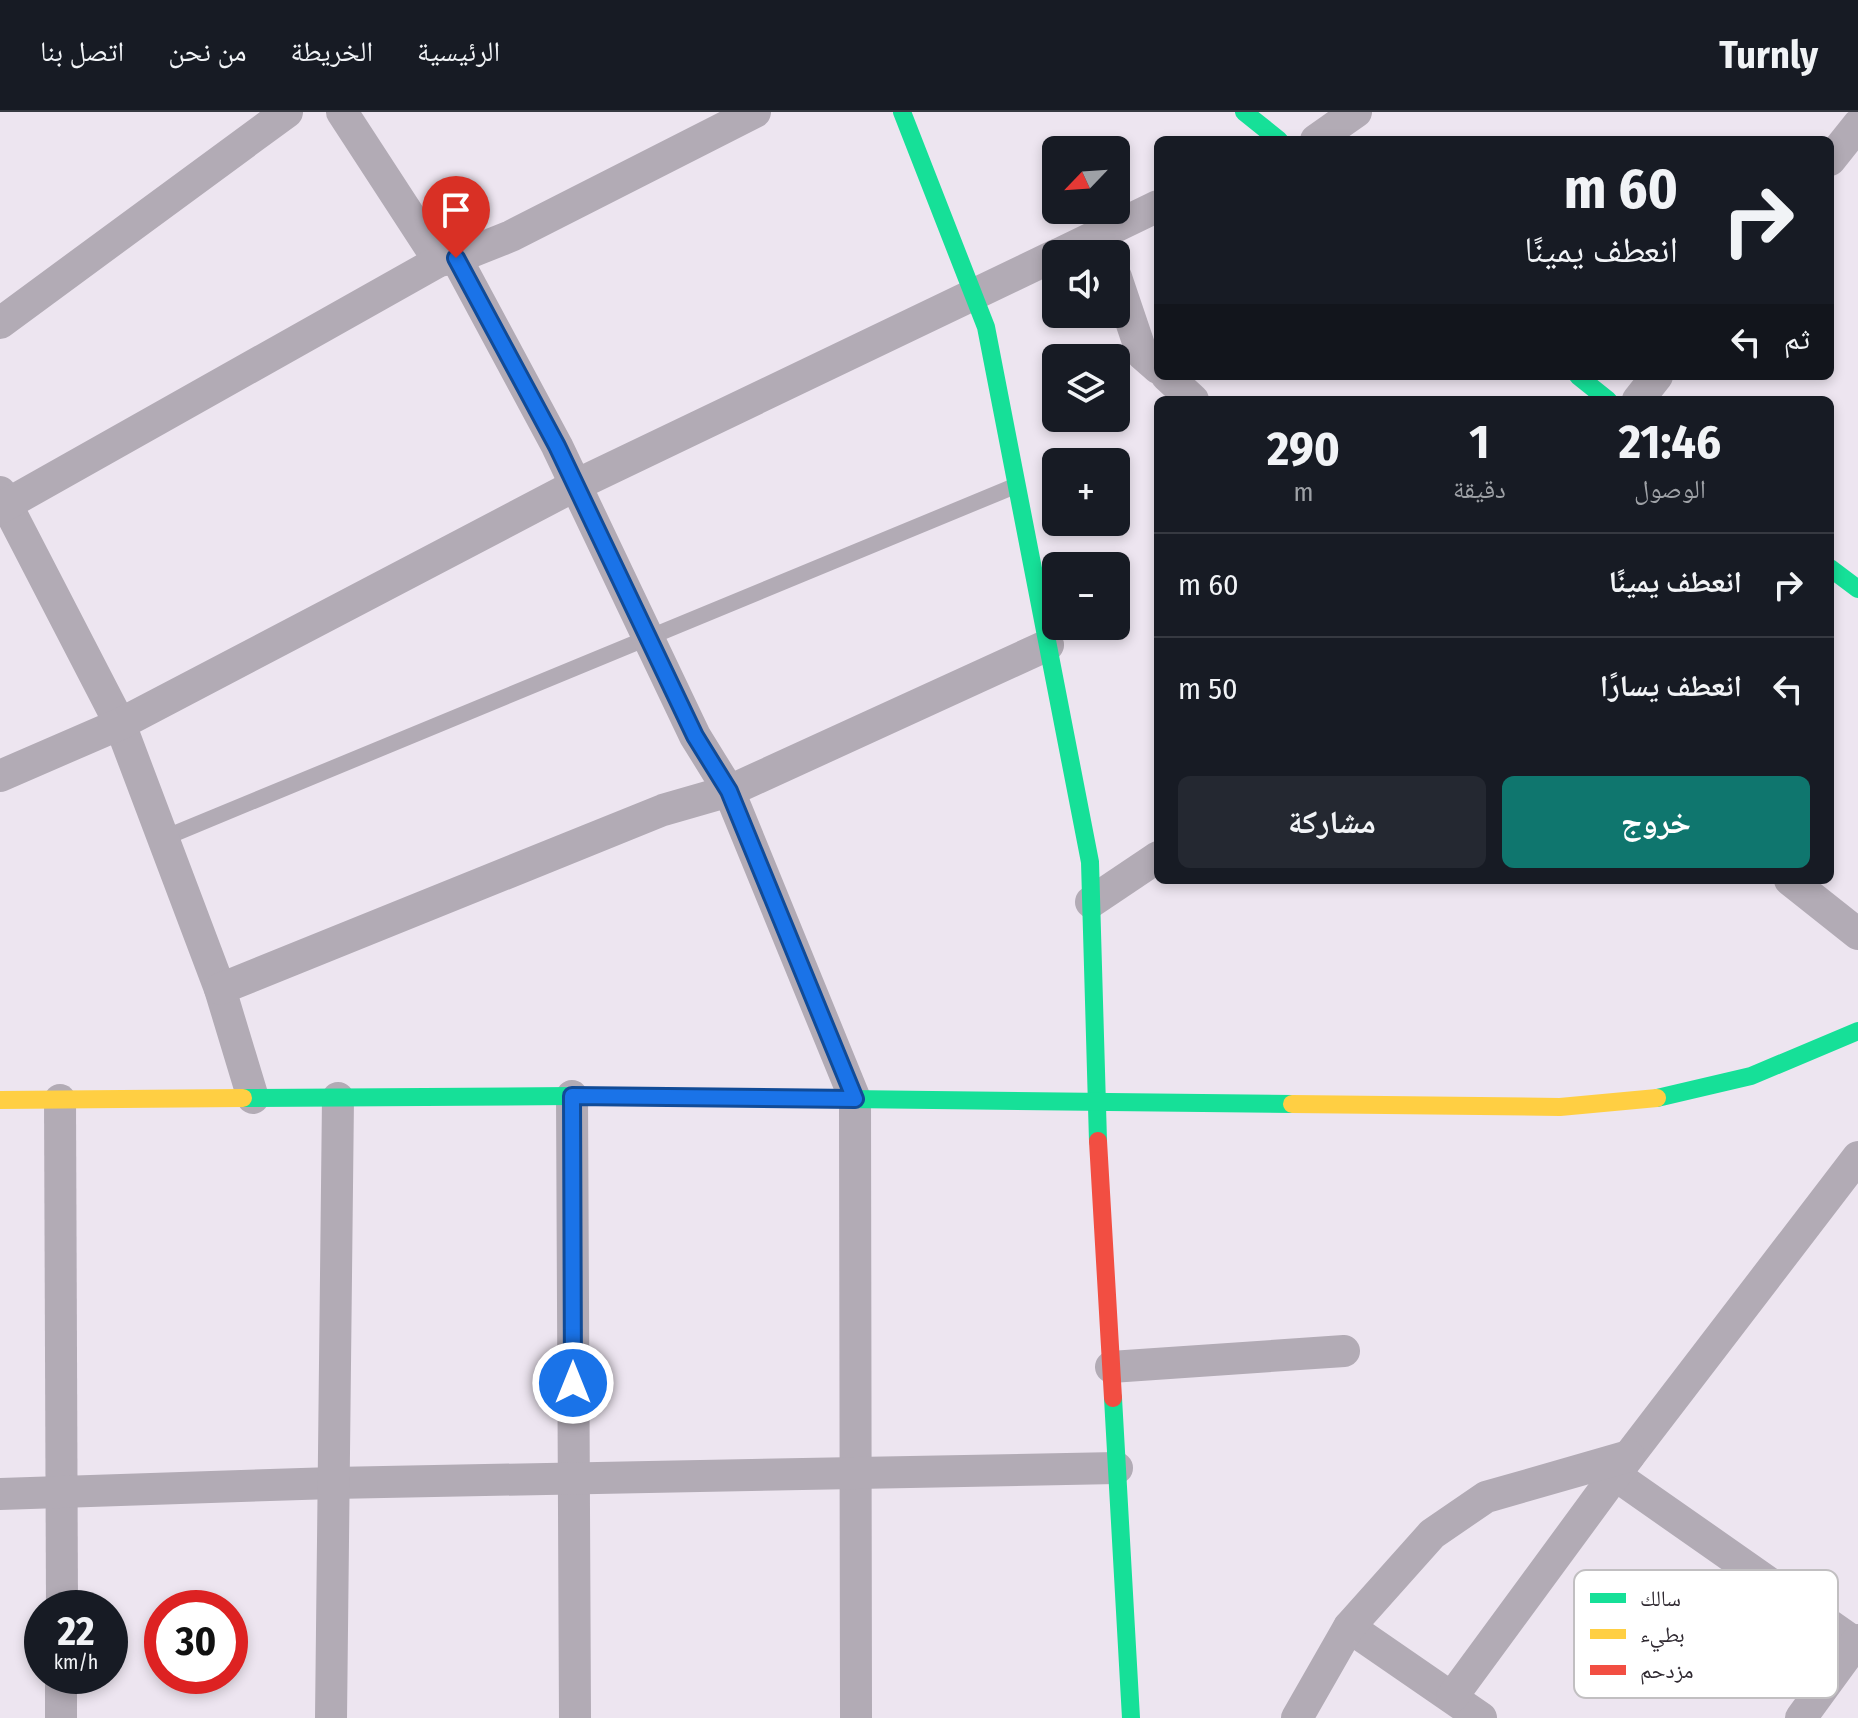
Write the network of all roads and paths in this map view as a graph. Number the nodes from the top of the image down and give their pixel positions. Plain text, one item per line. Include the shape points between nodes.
1 (287, 112) edge
2 (342, 112) edge
3 (755, 112) edge
4 (902, 112) edge
5 (1244, 112) edge
6 (1356, 112) edge
7 (1858, 125) edge
8 (1269, 136) edge
9 (1322, 136) edge
10 (1834, 155) edge
11 (1154, 209) edge
12 (1111, 240) edge
13 (448, 259) junction
14 (1042, 262) edge
15 (974, 295) junction
16 (1130, 318) edge
17 (0, 323) edge
18 (1154, 364) edge
19 (1171, 380) edge
20 (1583, 380) edge
21 (1654, 380) edge
22 (1189, 396) edge
23 (1603, 396) edge
24 (1641, 396) edge
25 (576, 485) junction
26 (1017, 485) junction
27 (2, 502) edge
28 (1834, 571) edge
29 (1858, 589) edge
30 (648, 637) junction
31 (1048, 645) junction
32 (120, 724) junction
33 (0, 776) edge
34 (729, 791) junction
35 (164, 838) junction
36 (1154, 860) edge
37 (1795, 884) edge
38 (1091, 902) junction
39 (1858, 934) edge
40 (220, 989) junction
41 (1858, 1031) edge
42 (572, 1096) junction
43 (253, 1098) junction
44 (338, 1098) junction
45 (855, 1099) junction
46 (0, 1100) edge
47 (60, 1100) junction
48 (1096, 1101) junction
49 (1858, 1157) edge
50 (1344, 1351) dead end
51 (1111, 1367) junction
52 (1622, 1466) junction
53 (1117, 1468) junction
54 (854, 1473) junction
55 (574, 1478) junction
56 (333, 1483) junction
57 (0, 1494) edge
58 (63, 1494) junction
59 (1760, 1570) edge
60 (62, 1590) edge
61 (1349, 1627) junction
62 (1838, 1629) edge
63 (1857, 1643) edge
64 (1838, 1668) edge
65 (61, 1694) edge
66 (1452, 1697) junction
67 (1816, 1698) edge
68 (61, 1718) edge
69 (331, 1718) edge
70 (575, 1718) edge
71 (856, 1718) edge
72 (1131, 1718) edge
73 (1297, 1718) edge
74 (1481, 1718) edge
75 (1801, 1718) edge

1 - 17 street
2 - 13 street
3 - 13 street via 511,236
4 - 15 main road
5 - 8 main road
6 - 9 street
7 - 10 street
11 - 12 street
13 - 25 street
13 - 27 street
14 - 15 street
15 - 25 street
15 - 26 main road via 986,327
16 - 18 street via 1142,354
19 - 22 street
20 - 23 main road
21 - 24 street
25 - 30 street
25 - 32 street
26 - 30 lane
26 - 31 main road
27 - 32 street
28 - 29 main road
30 - 34 street via 695,736
30 - 35 lane
31 - 34 street
31 - 38 main road via 1090,862
32 - 33 street
32 - 35 street
34 - 40 street via 663,810
34 - 45 street
35 - 40 street
36 - 38 street
37 - 39 street
38 - 48 main road
40 - 43 street
41 - 48 main road via 1766,1073 1664,1099 1612,1105
42 - 44 main road
42 - 45 main road
42 - 55 street
43 - 44 main road
43 - 47 main road
44 - 56 street
45 - 48 main road
45 - 54 street
46 - 47 main road
47 - 58 street
48 - 51 main road
49 - 52 street
50 - 51 street
51 - 53 main road
52 - 59 street
52 - 61 street via 1486,1497 1432,1534
52 - 66 street
53 - 54 street
53 - 72 main road
54 - 55 street
54 - 71 street
55 - 56 street
55 - 70 street
56 - 58 street
56 - 69 street
57 - 58 street
58 - 60 street
61 - 66 street
61 - 73 street
62 - 63 street
63 - 64 street
65 - 68 street
66 - 74 street
67 - 75 street

